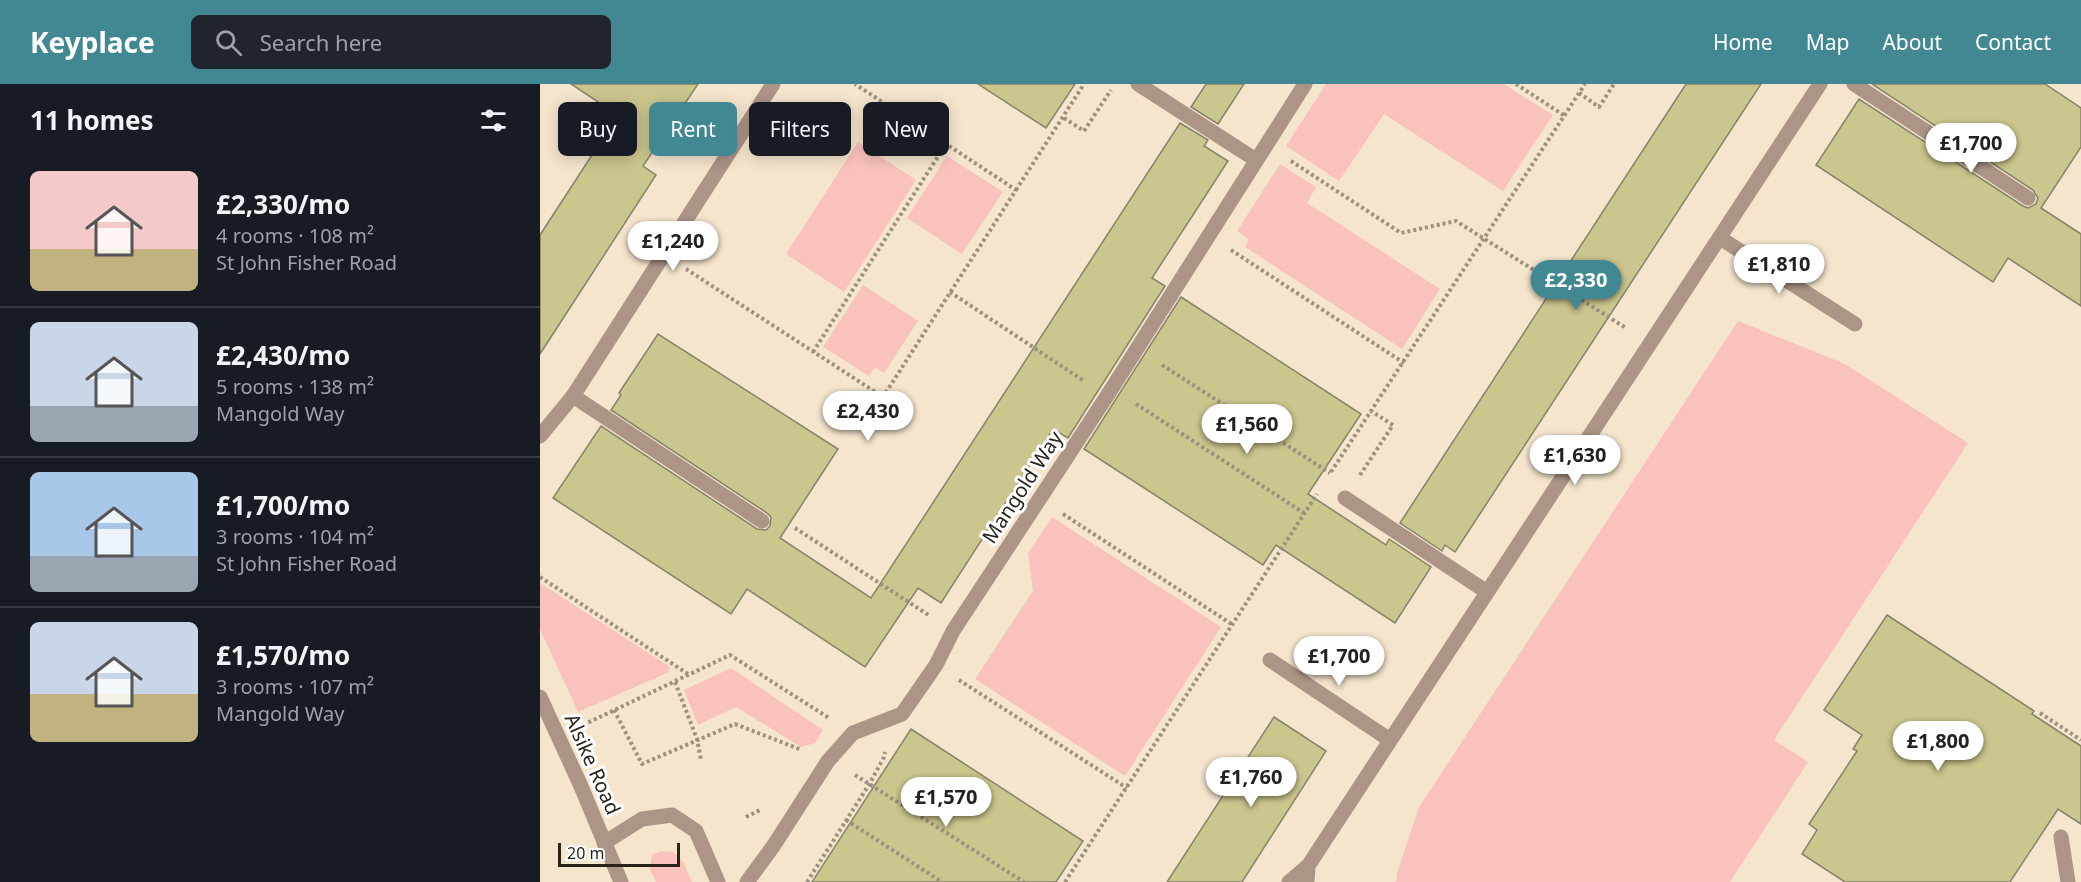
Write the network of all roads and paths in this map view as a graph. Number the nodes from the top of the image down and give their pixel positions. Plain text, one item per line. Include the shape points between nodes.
1 (773, 84) edge
2 (855, 84) edge
3 (1084, 84) edge
4 (1115, 84) edge
5 (1138, 84) edge
6 (1305, 84) edge
7 (1516, 84) edge
8 (1614, 84) edge
9 (1820, 84) edge
10 (1854, 84) edge
11 (1579, 93) dead end
12 (882, 102) edge
13 (1565, 116) dead end
14 (1064, 118) junction
15 (1266, 145) junction
16 (949, 146) edge
17 (938, 156) edge
18 (1256, 160) junction
19 (1016, 190) junction
20 (2028, 198) dead end
21 (1210, 236) junction
22 (1720, 238) junction
23 (664, 255) junction
24 (950, 292) junction
25 (1855, 324) dead end
26 (1649, 343) junction
27 (1137, 349) junction
28 (813, 352) junction
29 (1404, 363) dead end
30 (1109, 392) junction
31 (573, 396) junction
32 (1371, 411) dead end
33 (540, 436) edge
34 (1330, 473) dead end
35 (1345, 498) joint
36 (1040, 499) junction
37 (1304, 513) dead end
38 (762, 521) dead end
39 (795, 528) dead end
40 (540, 577) edge
41 (1487, 591) junction
42 (1233, 625) dead end
43 (953, 631) junction
44 (1270, 660) dead end
45 (936, 665) junction
46 (688, 675) junction
47 (675, 682) junction
48 (540, 697) edge
49 (614, 710) junction
50 (2040, 713) dead end
51 (853, 733) junction
52 (559, 737) junction
53 (698, 739) junction
54 (1390, 740) junction
55 (2081, 740) edge
56 (701, 760) dead end
57 (828, 761) junction
58 (870, 783) junction
59 (1127, 788) dead end
60 (846, 820) junction
61 (2061, 837) dead end
62 (604, 843) junction
63 (1308, 866) junction
64 (621, 882) edge
65 (718, 882) edge
66 (747, 882) edge
67 (807, 882) edge
68 (942, 882) edge
69 (1024, 882) edge
70 (1289, 882) edge
71 (1307, 882) edge
72 (2068, 882) edge

1 - 23 street
2 - 12 path
3 - 14 path
4 - 14 path via 1084,131
5 - 18 street
6 - 15 street, Mangold Way
7 - 13 path
8 - 11 path via 1599,106
9 - 22 street
10 - 20 street
14 - 19 path
15 - 18 street, Mangold Way
15 - 26 path via 1401,233 1456,221
16 - 19 path
17 - 28 path
18 - 21 street, Mangold Way
19 - 24 path
21 - 27 street, Mangold Way
21 - 29 path
22 - 25 street
22 - 26 street
23 - 28 path
23 - 31 street
24 - 28 path via 883,397
24 - 30 path
26 - 41 street
27 - 30 street, Mangold Way
27 - 34 path
30 - 36 street, Mangold Way
30 - 37 path
31 - 33 street
31 - 38 street
32 - 35 path via 1393,425
35 - 41 street
36 - 42 path
36 - 43 street, Mangold Way
39 - 43 path
40 - 46 path
41 - 54 street
43 - 45 street, Mangold Way
44 - 54 street
45 - 51 street, Mangold Way via 902,714
45 - 59 path
46 - 47 path
46 - 51 path via 730,655
47 - 49 path
47 - 53 path
48 - 52 street, Alsike Road
49 - 52 path
49 - 53 path via 642,764
50 - 55 path
51 - 57 street, Mangold Way
52 - 62 street, Alsike Road
53 - 56 path
53 - 57 path via 735,724
54 - 63 street
57 - 58 path
57 - 66 street, Mangold Way
58 - 60 path
58 - 69 path
60 - 67 path
60 - 68 path
61 - 72 street
62 - 64 street, Alsike Road
62 - 65 street via 642,819 672,815 696,831
63 - 70 street
63 - 71 street

